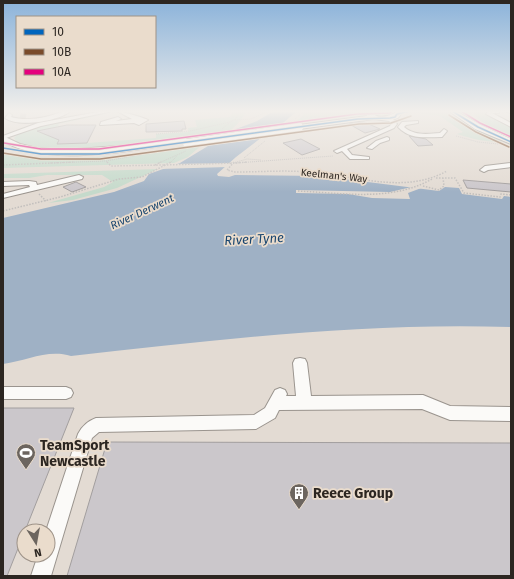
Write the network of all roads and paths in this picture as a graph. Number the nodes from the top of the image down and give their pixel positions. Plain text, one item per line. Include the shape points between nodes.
1 (6, 138) edge
2 (223, 138) edge
3 (367, 138) edge
4 (464, 138) edge
5 (387, 139) dead end
6 (186, 144) junction
7 (502, 144) dead end
8 (3, 148) edge
9 (370, 148) dead end
10 (180, 149) dead end
11 (340, 150) junction
12 (149, 154) dead end
13 (367, 158) dead end
14 (242, 160) junction
15 (261, 160) junction
16 (106, 161) junction
17 (237, 163) junction
18 (3, 165) edge
19 (154, 165) junction
20 (511, 165) edge
21 (484, 170) dead end
22 (447, 171) dead end
23 (79, 177) dead end
24 (434, 178) junction
25 (443, 178) junction
26 (3, 184) edge
27 (423, 186) junction
28 (34, 188) junction
29 (298, 191) dead end
30 (511, 195) edge
31 (3, 196) edge
32 (3, 210) edge
33 (300, 363) dead end
34 (3, 393) edge
35 (66, 393) dead end
36 (304, 401) junction
37 (511, 414) edge
38 (56, 529) edge
39 (45, 563) edge
40 (41, 576) edge

1 - 6 main road via 12,145 67,152
2 - 6 main road, bridge
3 - 11 street
4 - 7 path
5 - 9 street
6 - 8 main road via 74,156 34,154
6 - 10 path
11 - 13 street via 350,157
11 - 15 path via 335,156
12 - 16 path
14 - 15 path
14 - 17 path
14 - 24 path, Keelman's Way via 234,162 228,170 308,172 400,183
15 - 17 path
16 - 18 path
16 - 19 path via 111,166
17 - 19 path, bridge
19 - 32 path via 177,156 159,170 137,179 118,179 82,192
20 - 21 street via 493,166
22 - 24 path, Keelman's Way
23 - 28 street
24 - 25 path
24 - 27 path
25 - 27 path via 444,186 439,190
25 - 30 path via 455,178 464,193 500,197 501,194
26 - 28 street via 29,183 33,184
27 - 29 path via 392,194
28 - 31 street
33 - 36 street
34 - 35 street
36 - 37 street via 423,402 450,413
36 - 38 street via 278,398 270,413 256,422 96,425 86,434
39 - 40 street

